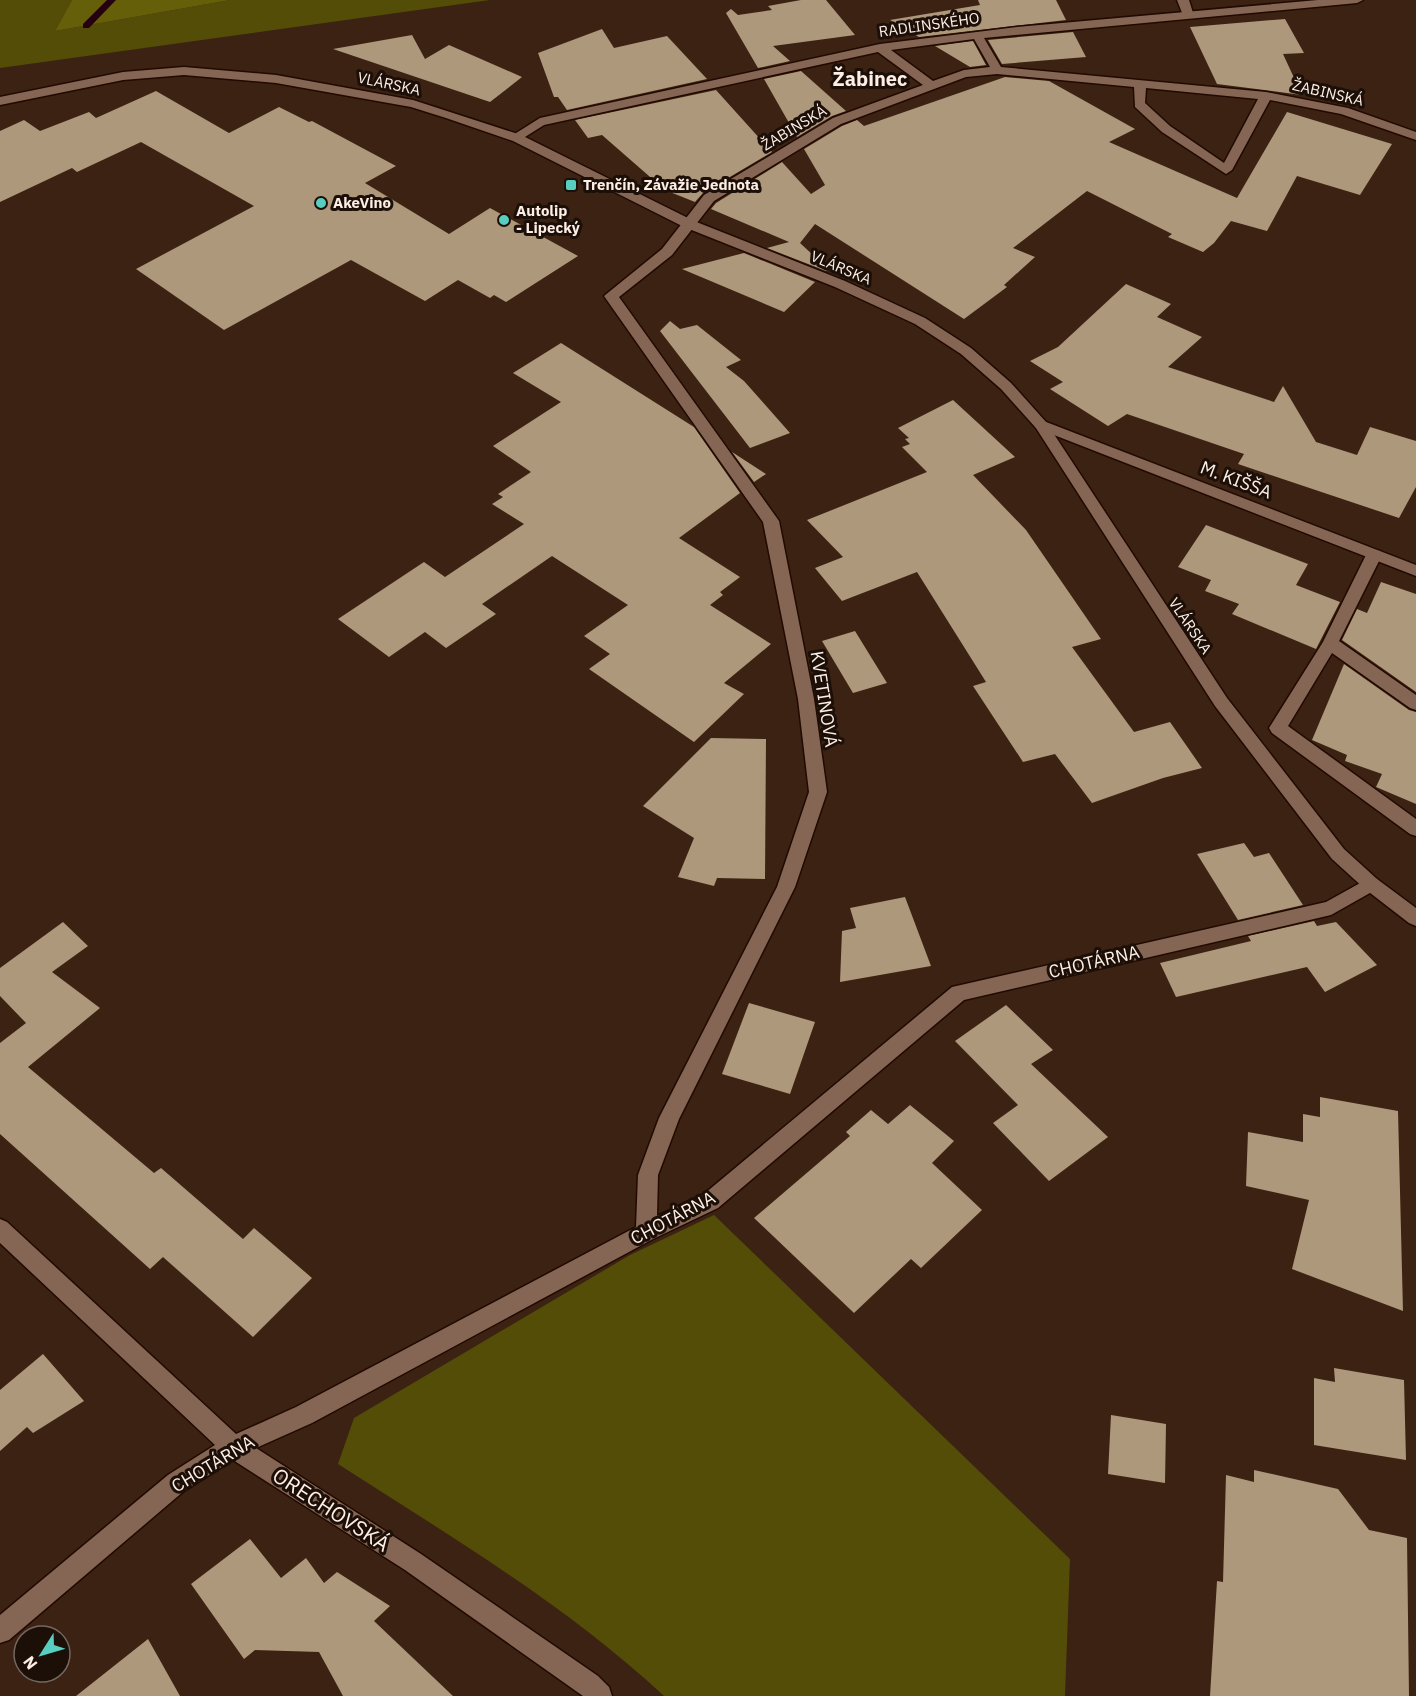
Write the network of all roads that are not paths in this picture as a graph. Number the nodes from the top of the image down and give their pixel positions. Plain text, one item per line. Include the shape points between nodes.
1 (1183, 0) edge
2 (1357, 0) edge
3 (1188, 16) junction
4 (977, 35) junction
5 (880, 48) junction
6 (997, 70) junction
7 (931, 85) junction
8 (1140, 86) junction
9 (1266, 96) junction
10 (0, 101) edge
11 (1416, 136) edge
12 (517, 138) junction
13 (689, 224) junction
14 (1041, 425) junction
15 (1374, 555) junction
16 (1416, 571) edge
17 (1330, 643) junction
18 (1416, 704) edge
19 (1416, 829) edge
20 (1371, 884) junction
21 (1416, 918) edge
22 (0, 1229) edge
23 (646, 1232) junction
24 (233, 1447) junction
25 (0, 1631) edge
26 (600, 1696) edge

1 - 3 street
2 - 3 street, RADLINSKÉHO
3 - 4 street, RADLINSKÉHO
4 - 5 street, RADLINSKÉHO
4 - 6 street
5 - 7 street
5 - 12 street, RADLINSKÉHO via 540,122
6 - 7 street, ŽABINSKÁ via 964,74
6 - 8 street, ŽABINSKÁ
7 - 13 street, ŽABINSKÁ via 837,121 709,198
8 - 9 street, ŽABINSKÁ
8 - 9 street, ŽABINSKÁ via 1139,104 1166,129 1226,170
9 - 11 street, ŽABINSKÁ via 1344,111
10 - 12 street, VLÁRSKA via 123,76 201,72 276,80 413,104
12 - 13 street, VLÁRSKA
13 - 14 street, VLÁRSKA via 840,284 920,321 966,351 1006,386
13 - 23 street, KVETINOVÁ via 667,252 611,296 771,521 806,699 818,792 786,887 669,1118 648,1175
14 - 15 street, M. KIŠŠA
14 - 20 street, VLÁRSKA via 1221,702 1338,854
15 - 16 street, M. KIŠŠA
15 - 17 street
17 - 18 street
17 - 19 street via 1278,728
20 - 21 street, VLÁRSKA
20 - 23 street, CHOTÁRNA via 1331,908 959,993 711,1201
22 - 24 street, ORECHOVSKÁ
23 - 24 street, CHOTÁRNA via 304,1415
24 - 25 street, CHOTÁRNA via 176,1483
24 - 26 street, ORECHOVSKÁ via 413,1562

